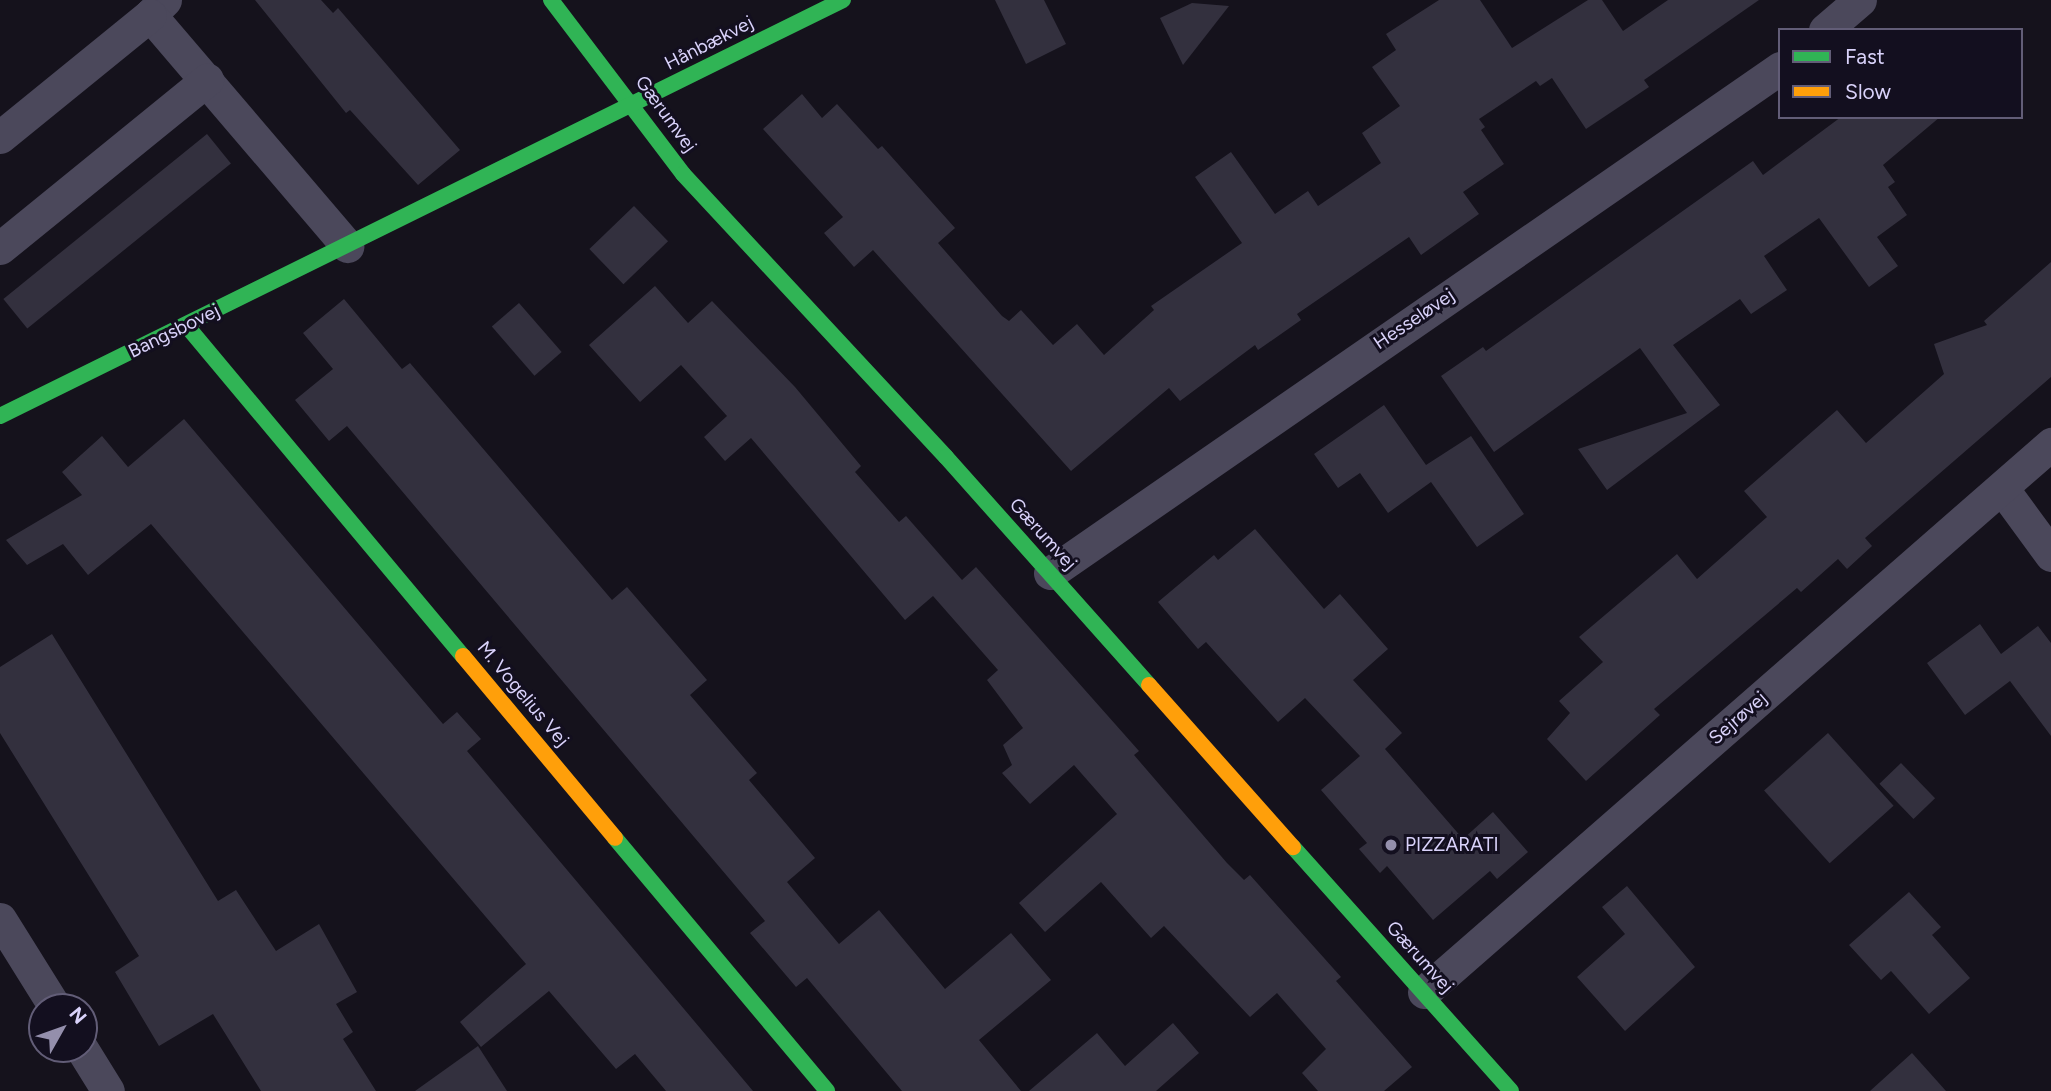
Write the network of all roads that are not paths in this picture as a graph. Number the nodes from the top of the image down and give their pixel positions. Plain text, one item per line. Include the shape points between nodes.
1 (551, 0) edge
2 (842, 0) edge
3 (1860, 0) edge
4 (157, 8) edge
5 (1827, 28) edge
6 (1778, 69) edge
7 (207, 80) junction
8 (634, 105) junction
9 (0, 137) edge
10 (347, 246) junction
11 (0, 248) edge
12 (186, 325) junction
13 (0, 416) edge
14 (2051, 443) edge
15 (2002, 488) junction
16 (2051, 555) edge
17 (1050, 573) junction
18 (0, 919) edge
19 (1424, 992) junction
20 (46, 993) edge
21 (91, 1063) edge
22 (108, 1091) edge
23 (827, 1091) edge
24 (1511, 1091) edge

1 - 8 street, Gærumvej
2 - 8 street, Hånbækvej
3 - 5 street
4 - 7 street
4 - 9 street
6 - 17 street, Hesseløvej
7 - 10 street
7 - 11 street
8 - 10 street, Bangsbovej
8 - 17 street, Gærumvej via 684,174
10 - 12 street, Bangsbovej
12 - 13 street, Bangsbovej
12 - 23 street, M. Vogelius Vej
14 - 15 street, Sejrøvej
15 - 16 street
15 - 19 street, Sejrøvej
17 - 19 street, Gærumvej
18 - 20 street
19 - 24 street, Gærumvej
21 - 22 street

